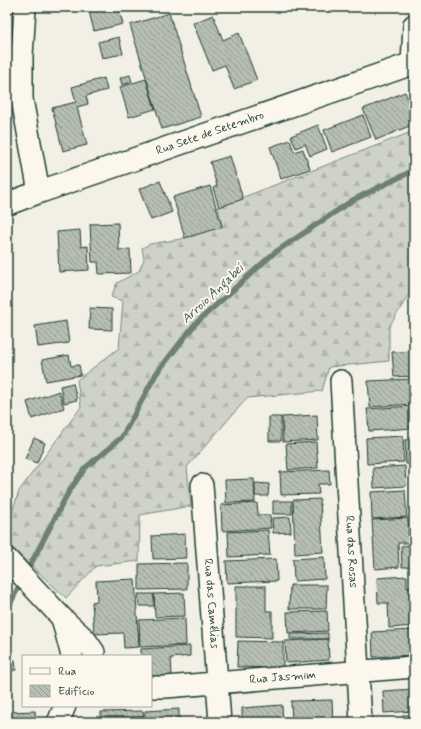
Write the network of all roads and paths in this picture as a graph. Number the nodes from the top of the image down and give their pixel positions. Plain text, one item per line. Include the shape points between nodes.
1 (25, 7) edge
2 (414, 25) edge
3 (413, 64) edge
4 (38, 192) junction
5 (7, 204) edge
6 (341, 381) dead end
7 (202, 485) dead end
8 (7, 559) edge
9 (62, 618) junction
10 (72, 655) edge
11 (93, 655) edge
12 (414, 668) edge
13 (357, 672) junction
14 (218, 683) junction
15 (152, 687) edge
16 (65, 707) edge
17 (76, 707) edge
18 (58, 722) edge
19 (73, 722) edge
20 (220, 722) edge
21 (361, 722) edge

1 - 4 street via 22,99
2 - 3 street
3 - 4 main road, Rua Sete de Setembro
4 - 5 main road, Rua Sete de Setembro
6 - 13 street, Rua das Rosas
7 - 14 street, Rua das Camélias
8 - 9 street
9 - 10 street
9 - 11 street via 85,639
12 - 13 street, Rua Jasmim
13 - 14 street, Rua Jasmim
13 - 21 street, Rua das Rosas
14 - 15 street, Rua Jasmim
14 - 20 street, Rua das Camélias
16 - 18 street
17 - 19 street

